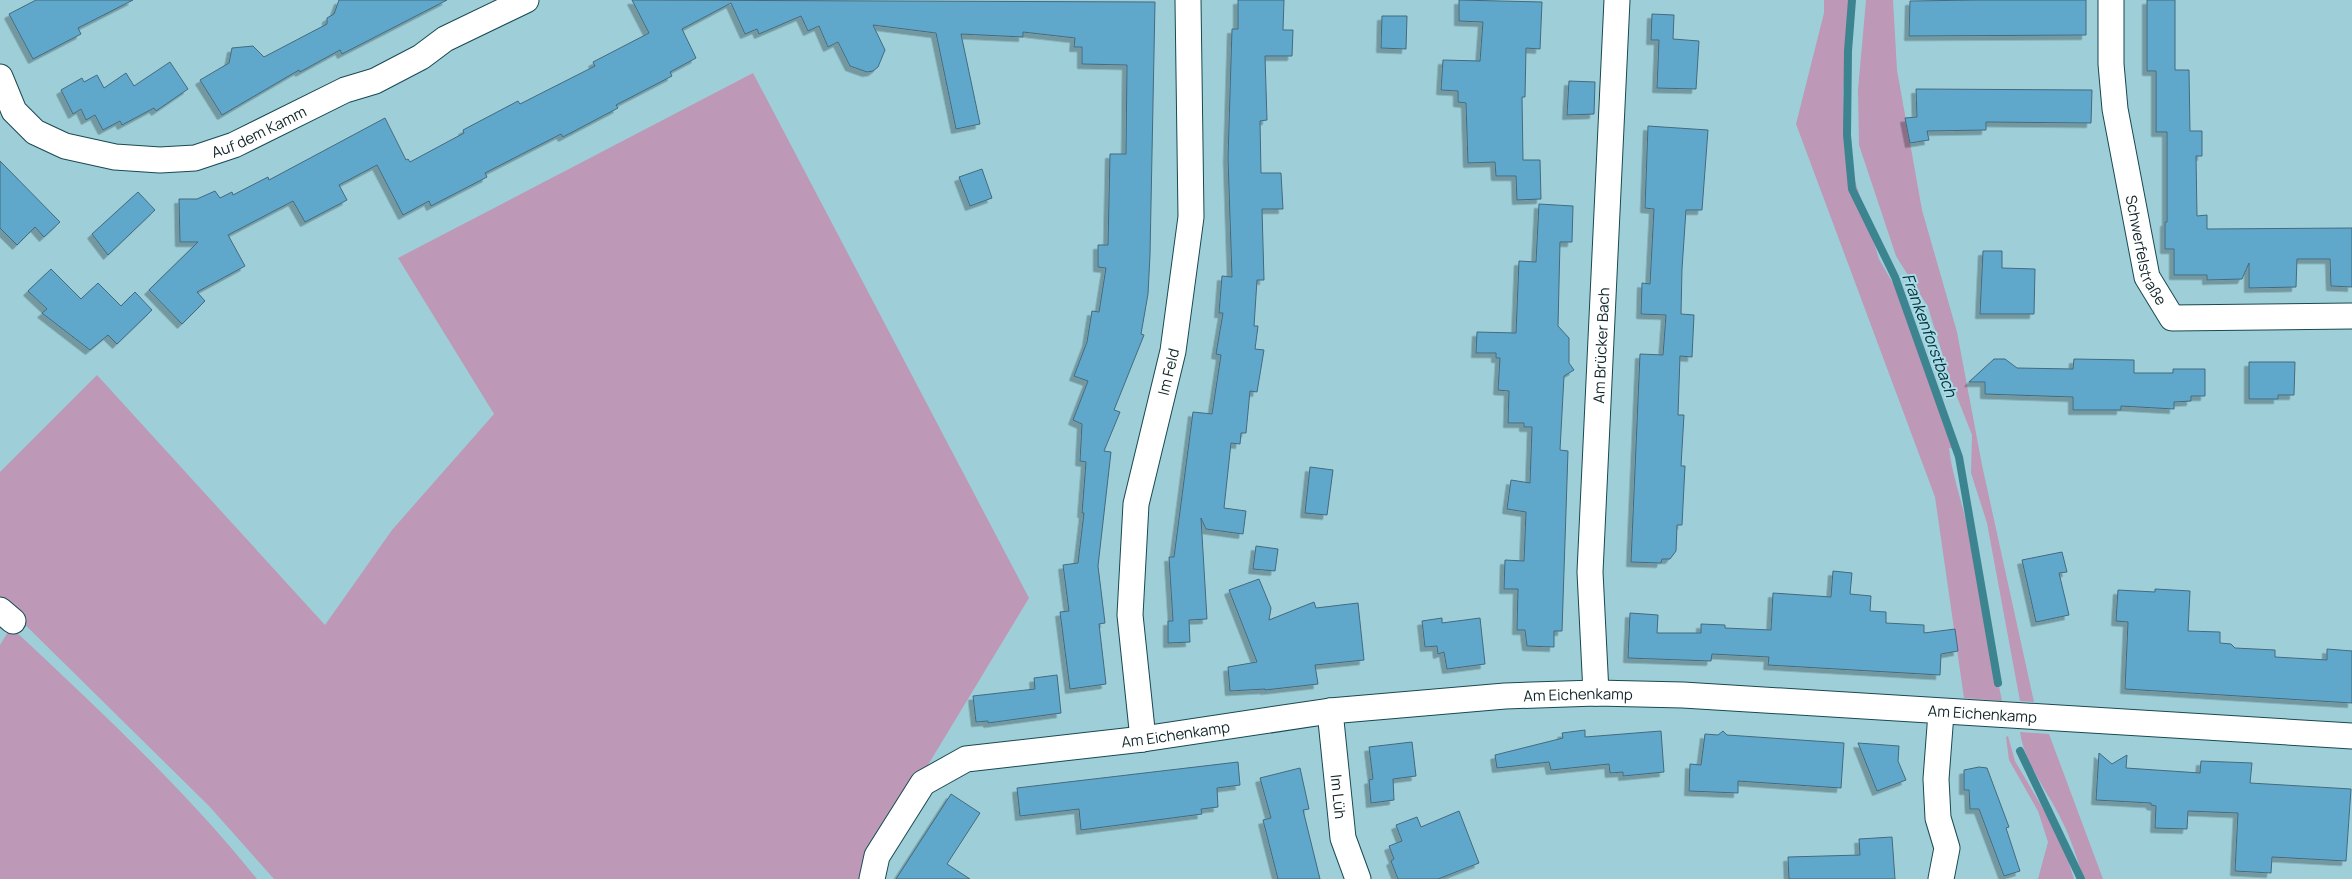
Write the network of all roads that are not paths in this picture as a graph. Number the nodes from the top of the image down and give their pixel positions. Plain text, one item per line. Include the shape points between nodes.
1 (526, 0) edge
2 (1188, 0) edge
3 (1617, 0) edge
4 (2111, 0) edge
5 (0, 78) edge
6 (2352, 316) edge
7 (1596, 693) junction
8 (1330, 711) junction
9 (1941, 712) junction
10 (2352, 736) edge
11 (1143, 739) junction
12 (872, 879) edge
13 (1358, 879) edge
14 (1941, 879) edge

1 - 5 street, Auf dem Kamm via 445,39 421,57 375,81 345,90 234,145 195,158 133,158 65,146 34,132 14,111
2 - 11 street, Im Feld via 1191,217 1173,351 1136,504 1130,615
3 - 7 street, Am Brücker Bach via 1590,572
4 - 6 street, Schwerfelstraße via 2111,64 2116,109 2147,277 2172,318
7 - 8 street, Am Eichenkamp via 1505,696
7 - 9 street, Am Eichenkamp
8 - 11 street, Am Eichenkamp
8 - 13 street, Im Lüh via 1343,838
9 - 10 street, Am Eichenkamp
9 - 14 street via 1936,779 1938,818 1947,848
11 - 12 street, Am Eichenkamp via 966,759 923,783 877,856

